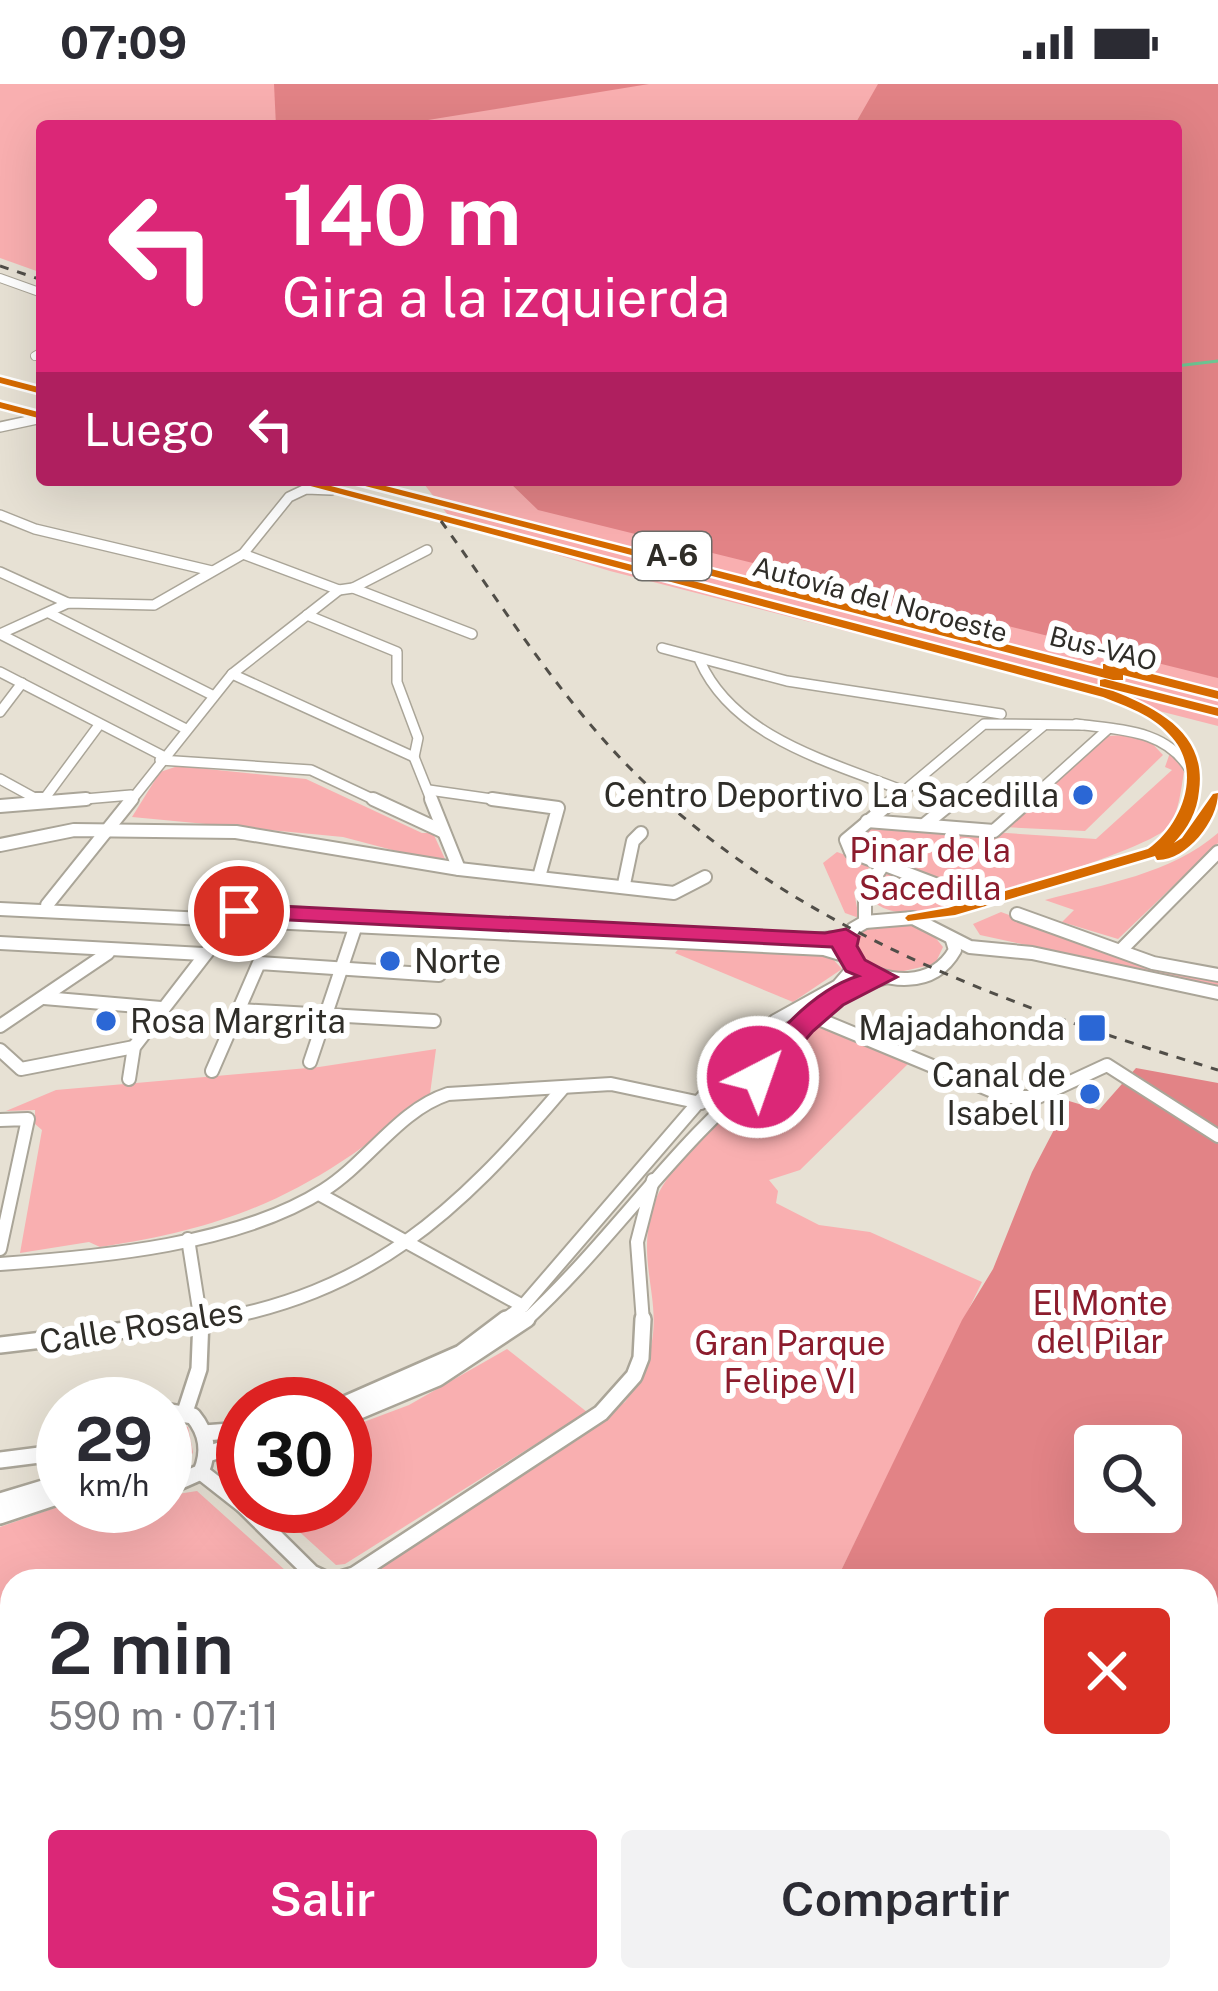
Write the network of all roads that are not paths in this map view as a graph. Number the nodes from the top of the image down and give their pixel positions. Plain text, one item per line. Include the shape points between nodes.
1 (3, 282) edge
2 (36, 291) edge
3 (0, 392) edge
4 (36, 407) edge
5 (36, 407) edge
6 (36, 409) edge
7 (0, 427) edge
8 (295, 486) edge
9 (343, 486) edge
10 (398, 486) edge
11 (349, 487) edge
12 (290, 496) junction
13 (0, 515) edge
14 (495, 525) junction
15 (427, 550) dead end
16 (243, 554) junction
17 (212, 571) junction
18 (0, 572) edge
19 (353, 588) junction
20 (339, 590) junction
21 (68, 603) junction
22 (49, 613) junction
23 (307, 615) junction
24 (847, 625) junction
25 (0, 634) edge
26 (472, 634) dead end
27 (662, 648) dead end
28 (958, 653) junction
29 (700, 661) junction
30 (0, 672) edge
31 (232, 674) junction
32 (22, 683) junction
33 (214, 696) junction
34 (1218, 707) edge
35 (0, 712) edge
36 (99, 725) junction
37 (1082, 725) junction
38 (1043, 726) junction
39 (186, 729) junction
40 (1108, 729) junction
41 (414, 757) junction
42 (162, 758) junction
43 (0, 778) edge
44 (1194, 788) junction
45 (429, 790) junction
46 (904, 790) junction
47 (131, 795) junction
48 (1218, 796) edge
49 (42, 802) junction
50 (0, 806) edge
51 (866, 821) junction
52 (923, 826) junction
53 (104, 829) junction
54 (442, 831) junction
55 (641, 832) dead end
56 (0, 845) edge
57 (1218, 852) edge
58 (884, 865) junction
59 (458, 869) junction
60 (539, 877) junction
61 (705, 877) dead end
62 (624, 884) junction
63 (956, 892) dead end
64 (866, 902) junction
65 (47, 904) junction
66 (0, 906) edge
67 (1017, 914) dead end
68 (893, 916) junction
69 (913, 918) junction
70 (232, 920) junction
71 (865, 922) junction
72 (356, 925) junction
73 (946, 935) junction
74 (846, 937) junction
75 (0, 944) edge
76 (113, 950) junction
77 (1121, 950) junction
78 (203, 954) junction
79 (952, 960) junction
80 (852, 961) junction
81 (341, 968) junction
82 (1214, 972) edge
83 (439, 975) dead end
84 (884, 977) junction
85 (44, 998) junction
86 (1218, 998) edge
87 (160, 1008) junction
88 (240, 1010) junction
89 (326, 1015) junction
90 (814, 1017) junction
91 (434, 1021) dead end
92 (0, 1026) edge
93 (134, 1047) junction
94 (0, 1050) edge
95 (742, 1055) junction
96 (310, 1062) dead end
97 (769, 1064) junction
98 (212, 1071) dead end
99 (129, 1079) dead end
100 (563, 1088) junction
101 (701, 1103) junction
102 (0, 1120) edge
103 (1218, 1136) edge
104 (653, 1178) junction
105 (7, 1190) edge
106 (319, 1194) junction
107 (188, 1238) junction
108 (602, 1238) junction
109 (408, 1243) junction
110 (0, 1249) edge
111 (637, 1250) junction
112 (0, 1264) edge
113 (523, 1306) junction
114 (204, 1323) junction
115 (0, 1345) edge
116 (192, 1393) edge
117 (372, 1393) edge
118 (372, 1407) edge
119 (192, 1420) edge
120 (216, 1432) edge
121 (204, 1433) junction
122 (216, 1451) edge
123 (207, 1454) junction
124 (36, 1455) edge
125 (0, 1460) edge
126 (201, 1472) junction
127 (192, 1476) edge
128 (216, 1484) edge
129 (36, 1490) edge
130 (0, 1501) edge
131 (36, 1505) edge
132 (0, 1516) edge
133 (271, 1533) edge
134 (308, 1569) edge
135 (363, 1569) edge

1 - 2 street
3 - 4 highway
3 - 5 highway
6 - 7 street
8 - 12 street
9 - 14 highway, Autovía del Noroeste / A-6
10 - 34 highway, Autovía del Noroeste / A-6
11 - 12 street
11 - 24 highway
11 - 34 highway, Bus-VAO
12 - 16 street
13 - 17 street
14 - 24 highway
14 - 34 highway, Autovía del Noroeste / A-6
15 - 19 street
16 - 17 street
16 - 20 street
17 - 21 street via 154,604
18 - 21 street
19 - 20 street
19 - 26 street
20 - 23 street
21 - 22 street
22 - 25 street
22 - 33 street
23 - 31 street
23 - 41 street via 397,652 397,682 418,738
24 - 28 highway
25 - 39 street
27 - 29 street
28 - 34 highway
28 - 44 highway via 1152,714 1189,749
29 - 37 street via 813,689
29 - 46 street via 717,694 761,726
30 - 32 street
31 - 33 street
31 - 41 street
32 - 35 street
32 - 36 street
33 - 39 street
36 - 42 street
36 - 49 street
37 - 38 street
37 - 40 street
38 - 46 street via 984,724
38 - 52 street
39 - 42 street
40 - 44 street via 1180,752
40 - 52 street via 994,831
41 - 45 street
42 - 47 street
42 - 54 street via 311,770
43 - 49 street
44 - 69 highway via 1180,829 1143,856
45 - 54 street
45 - 60 street via 558,808
46 - 51 street
47 - 49 street
47 - 53 street
48 - 73 highway via 1187,841 1152,862 980,908
49 - 50 street
51 - 52 street
51 - 58 street via 845,848
53 - 56 street
53 - 59 street via 247,833
53 - 65 street
54 - 59 street
55 - 62 street
57 - 77 street
58 - 63 street
58 - 64 street
59 - 60 street
60 - 62 street
61 - 62 street via 674,893
64 - 68 street
64 - 71 street
65 - 66 street
65 - 74 street
66 - 70 street
67 - 77 street
68 - 69 street
68 - 71 street
69 - 73 street
70 - 72 street
70 - 78 street
71 - 74 street
72 - 80 street via 824,949
72 - 81 street
73 - 79 street
73 - 86 street via 970,947 1033,952
74 - 80 street
75 - 76 street
76 - 78 street
76 - 85 street
77 - 82 street
78 - 87 street
79 - 84 street via 918,979
79 - 86 street via 1031,959
80 - 84 street
80 - 95 street via 830,992 775,1021
81 - 83 street
81 - 88 street via 259,963
81 - 89 street
84 - 90 street via 847,990
85 - 87 street
85 - 92 street
87 - 93 street
88 - 89 street
88 - 98 street
89 - 91 street
89 - 96 street
90 - 97 street
90 - 103 street via 1007,1097 1038,1097 1105,1064
93 - 94 street via 21,1069
93 - 99 street
95 - 97 street via 763,1050
95 - 97 street via 747,1070
95 - 101 street
97 - 104 street
100 - 101 street via 629,1086
100 - 106 street via 427,1101
100 - 109 street, Calle Rosales
101 - 113 street
102 - 105 street via 28,1120
104 - 108 street
104 - 111 street
105 - 110 street
106 - 107 street
106 - 109 street
107 - 112 street
107 - 114 street
108 - 111 street via 626,1239
108 - 118 street via 537,1311 476,1359
109 - 113 street
109 - 114 street, Calle Rosales via 312,1293
111 - 135 street via 646,1344 625,1393
113 - 117 street via 461,1353
114 - 115 street, Calle Rosales
114 - 116 street via 204,1360
119 - 121 street
120 - 121 street
121 - 123 street
122 - 123 street
123 - 126 street
124 - 125 street
126 - 127 street
126 - 128 street
129 - 130 street
131 - 132 street
133 - 134 street

